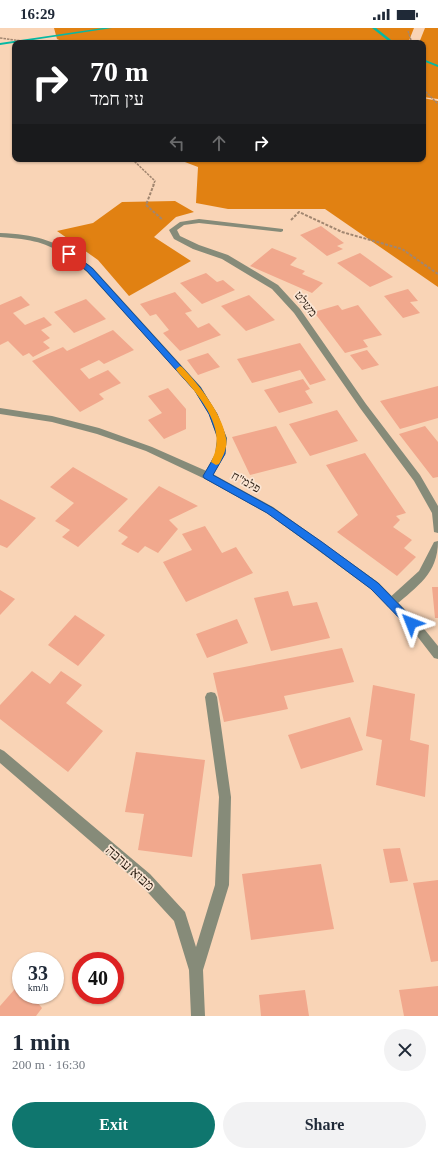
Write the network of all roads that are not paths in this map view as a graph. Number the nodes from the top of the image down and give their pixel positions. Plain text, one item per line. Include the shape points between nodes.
1 (281, 230) road end
2 (0, 236) edge
3 (0, 411) edge
4 (208, 476) junction
5 (438, 529) edge
6 (438, 545) edge
7 (391, 603) junction
8 (438, 654) edge
9 (211, 697) dead end
10 (0, 755) edge
11 (196, 970) junction
12 (198, 1016) edge

1 - 5 street, משלט via 199,221 182,223 173,230 177,237 225,257 275,287 297,311 358,400 417,478 437,513
2 - 4 street via 20,236 46,241 90,270 198,389 213,414 222,438 220,454
3 - 4 street, פלמ"ח via 52,419 99,431 149,449
4 - 7 street, פלמ"ח via 270,510 375,586
6 - 7 street via 423,574
7 - 8 street, פלמ"ח via 421,632
9 - 11 street via 226,797 222,885
10 - 11 street, מבוא ערבה via 146,879 180,917
11 - 12 street, מבוא ערבה

